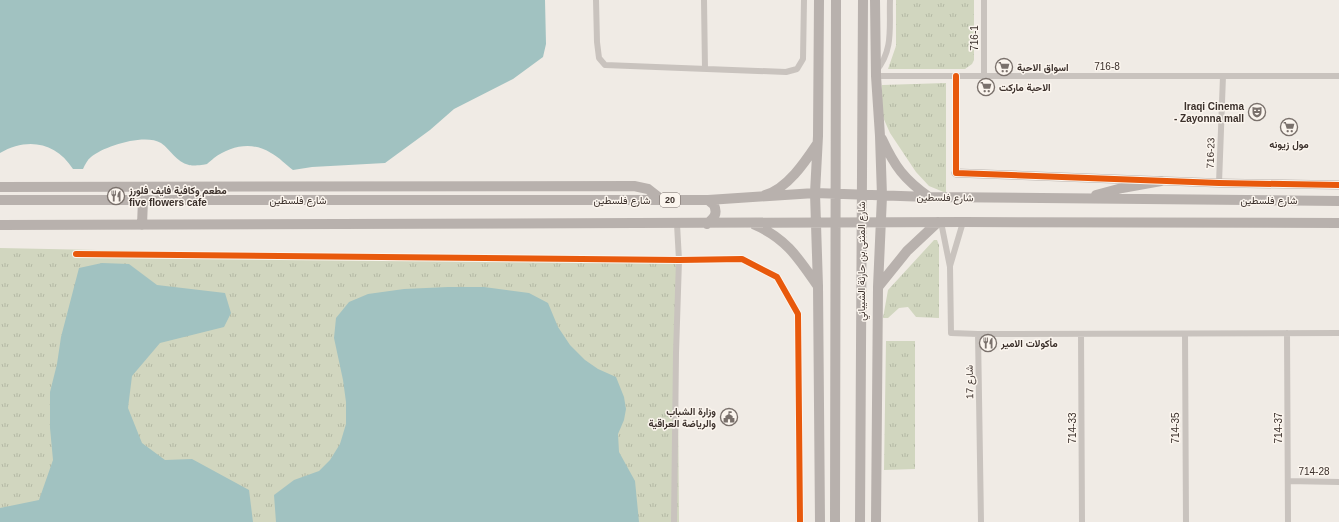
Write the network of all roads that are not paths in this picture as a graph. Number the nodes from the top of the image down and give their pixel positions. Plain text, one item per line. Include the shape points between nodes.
1 (596, 0) edge
2 (704, 0) edge
3 (804, 0) edge
4 (819, 0) edge
5 (836, 0) edge
6 (862, 0) edge
7 (875, 0) edge
8 (890, 0) edge
9 (984, 0) edge
10 (705, 69) junction
11 (876, 73) junction
12 (956, 76) junction
13 (984, 76) junction
14 (1223, 76) junction
15 (1339, 76) edge
16 (880, 136) junction
17 (817, 144) junction
18 (956, 173) joint
19 (1161, 181) junction
20 (1220, 183) junction
21 (1339, 185) edge
22 (442, 186) junction
23 (0, 187) edge
24 (815, 193) junction
25 (882, 196) junction
26 (929, 197) junction
27 (754, 198) junction
28 (1084, 198) junction
29 (0, 200) edge
30 (143, 200) junction
31 (419, 200) junction
32 (662, 200) junction
33 (708, 200) junction
34 (1339, 201) edge
35 (939, 222) junction
36 (962, 222) junction
37 (816, 223) junction
38 (882, 223) junction
39 (1339, 223) edge
40 (677, 224) junction
41 (707, 224) junction
42 (751, 224) junction
43 (0, 225) edge
44 (142, 225) junction
45 (76, 254) dead end
46 (679, 260) junction
47 (950, 267) junction
48 (818, 286) junction
49 (878, 287) junction
50 (1287, 333) junction
51 (1339, 333) edge
52 (978, 334) junction
53 (1081, 334) junction
54 (1185, 334) junction
55 (1288, 481) junction
56 (1339, 482) edge
57 (674, 522) edge
58 (800, 522) edge
59 (820, 522) edge
60 (835, 522) edge
61 (860, 522) edge
62 (876, 522) edge
63 (982, 522) edge
64 (1082, 522) edge
65 (1186, 522) edge
66 (1288, 522) edge

1 - 10 street via 596,42 599,58 605,65
2 - 10 street
3 - 10 street via 803,59 797,69 786,72
4 - 17 main road
5 - 60 main road
6 - 61 main road, شارع المثنى بن حارثة الشيباني
7 - 11 main road
8 - 11 street via 889,46
9 - 13 street, 716-1
11 - 12 street, 716-8
11 - 16 main road
12 - 13 street, 716-8
12 - 18 street
13 - 14 street, 716-8
14 - 15 street, 716-8
14 - 20 street, 716-23
16 - 25 main road
16 - 26 main road via 890,158 905,178
17 - 24 main road
17 - 27 main road via 801,166 780,187 769,194
18 - 19 street
19 - 20 street
19 - 28 main road
20 - 21 street
22 - 23 main road
22 - 31 main road
22 - 32 main road via 634,186 648,189
24 - 25 main road, شارع فلسطين / 20
24 - 27 main road, شارع فلسطين / 20
24 - 37 main road
25 - 26 main road, شارع فلسطين / 20
25 - 38 main road
26 - 28 main road, شارع فلسطين / 20
27 - 33 main road, شارع فلسطين / 20
28 - 34 main road, شارع فلسطين / 20
29 - 30 main road, شارع فلسطين / 20
30 - 31 main road, شارع فلسطين / 20
30 - 44 main road
31 - 32 main road, شارع فلسطين / 20
32 - 33 main road, شارع فلسطين / 20
33 - 41 main road via 714,205 715,213 714,218
35 - 36 main road
35 - 38 main road
35 - 47 street
35 - 49 main road via 907,251
36 - 39 main road
36 - 47 street
37 - 38 main road
37 - 42 main road
37 - 48 main road
38 - 49 main road
40 - 41 main road
40 - 44 main road
40 - 46 street
41 - 42 main road
42 - 48 main road via 766,230 791,249
43 - 44 main road
45 - 46 street
46 - 57 street
46 - 58 street via 742,259 777,277 798,314
47 - 52 street via 951,333
48 - 59 main road
49 - 62 main road
50 - 51 street
50 - 54 street
50 - 55 street, 714-37
52 - 53 street
52 - 63 street, شارع 17
53 - 54 street
53 - 64 street, 714-33
54 - 65 street, 714-35
55 - 56 street, 714-28
55 - 66 street, 714-37

